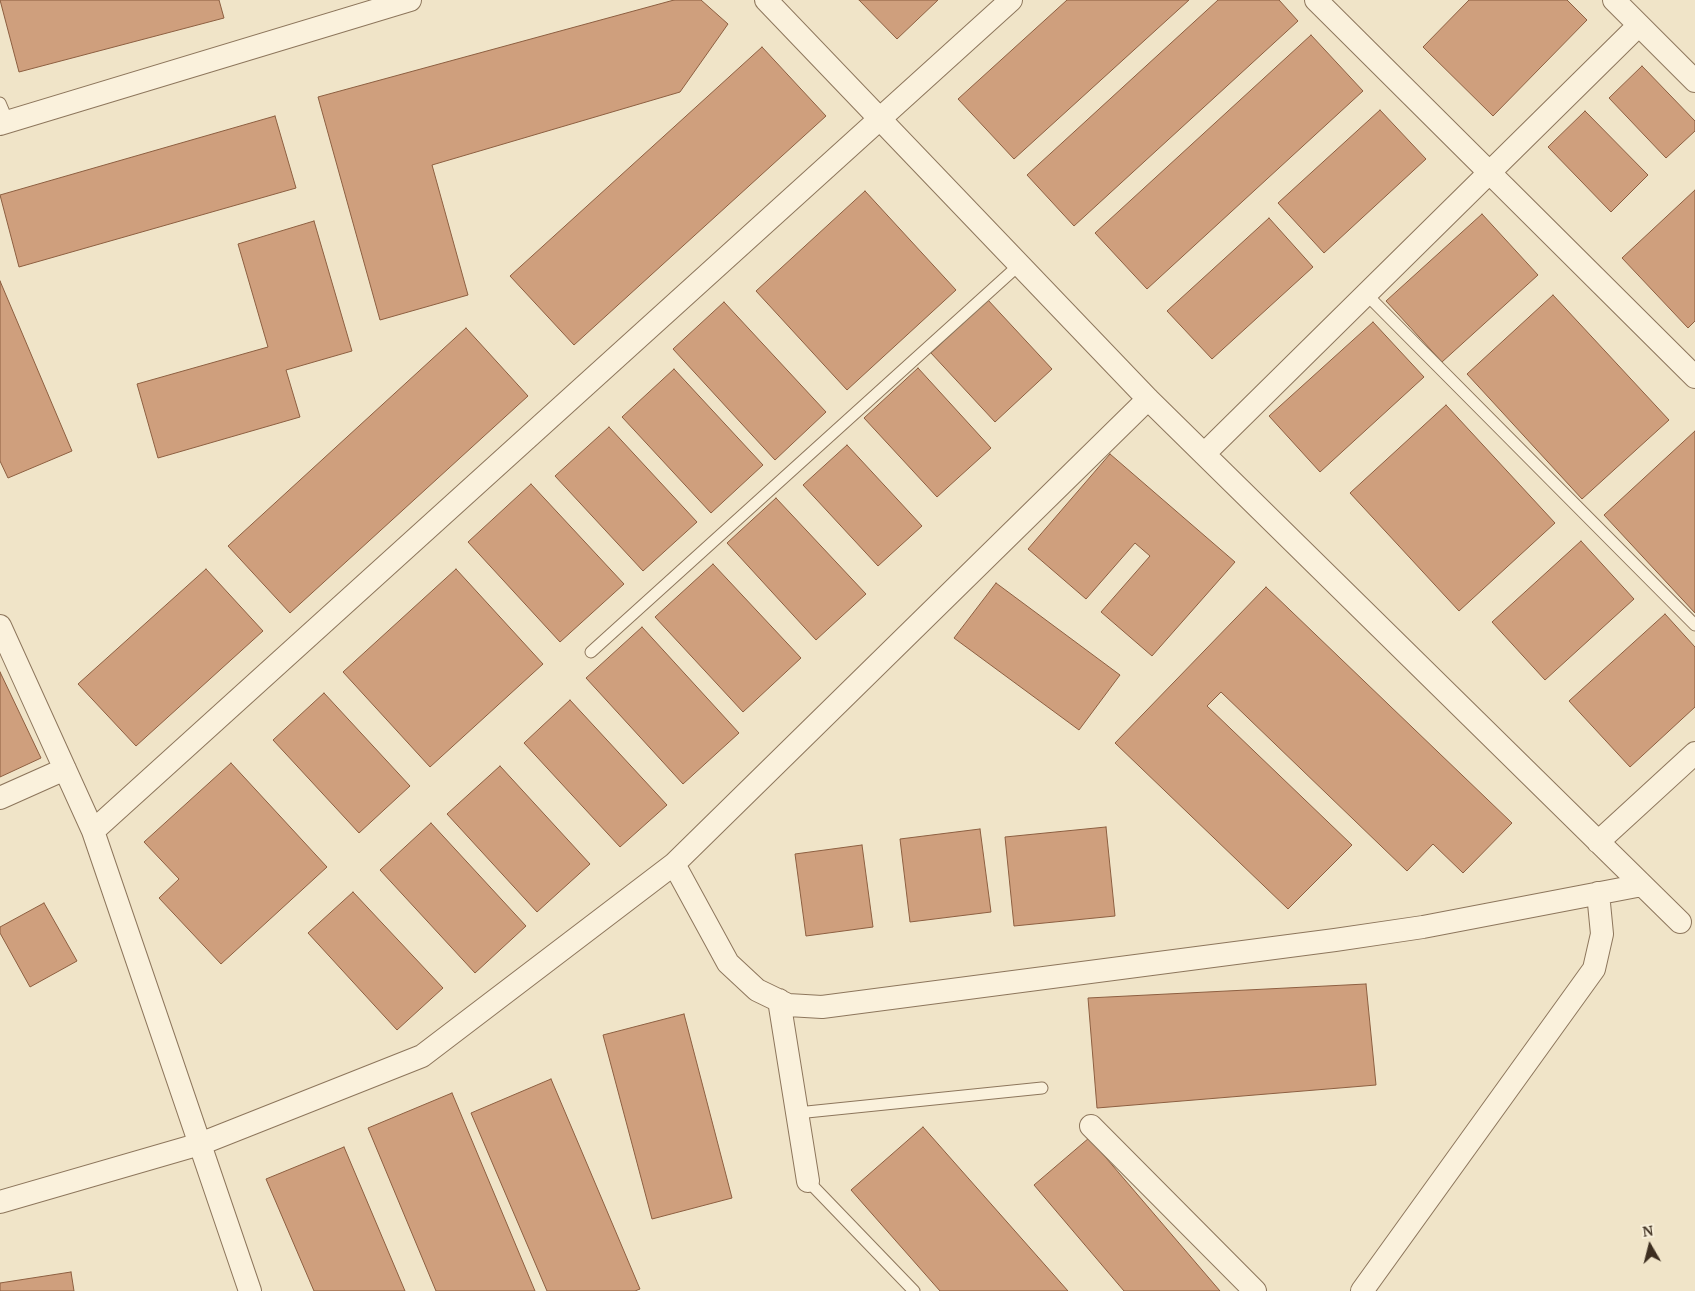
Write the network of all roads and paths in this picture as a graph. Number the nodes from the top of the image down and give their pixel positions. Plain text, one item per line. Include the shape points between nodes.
1 (410, 0) edge
2 (766, 0) edge
3 (1011, 0) edge
4 (1316, 0) edge
5 (1614, 0) edge
6 (1639, 25) junction
7 (1695, 81) edge
8 (3, 116) edge
9 (879, 120) junction
10 (1491, 174) junction
11 (1019, 265) junction
12 (1367, 295) junction
13 (1695, 377) edge
14 (1148, 399) junction
15 (1204, 454) junction
16 (1695, 625) edge
17 (0, 626) edge
18 (592, 652) dead end
19 (1695, 753) edge
20 (64, 769) junction
21 (0, 798) edge
22 (93, 831) junction
23 (1598, 842) junction
24 (674, 864) junction
25 (1642, 885) junction
26 (1598, 893) junction
27 (1680, 922) dead end
28 (779, 1000) junction
29 (1042, 1088) dead end
30 (797, 1113) junction
31 (1091, 1126) dead end
32 (200, 1144) junction
33 (808, 1181) joint
34 (0, 1202) edge
35 (250, 1291) edge
36 (914, 1291) edge
37 (1255, 1291) edge
38 (1362, 1291) edge

1 - 8 street
2 - 9 street
3 - 9 street
4 - 10 street
5 - 6 street
6 - 7 street
6 - 10 street
9 - 11 street
9 - 22 street
10 - 12 street
10 - 13 street
11 - 14 street
11 - 18 lane
12 - 15 street
12 - 16 lane
14 - 15 street
14 - 24 street
15 - 23 street
17 - 20 street
19 - 23 street
20 - 21 street
20 - 22 street
22 - 32 street
23 - 25 street
24 - 28 street via 728,963 757,990
24 - 32 street via 422,1056
25 - 26 street
25 - 27 street
26 - 28 street via 1423,927 1243,953 822,1007 788,1004
26 - 38 street via 1602,934 1594,969
28 - 30 street
29 - 30 lane
30 - 33 street
31 - 37 street
32 - 34 street
32 - 35 street
33 - 36 lane

